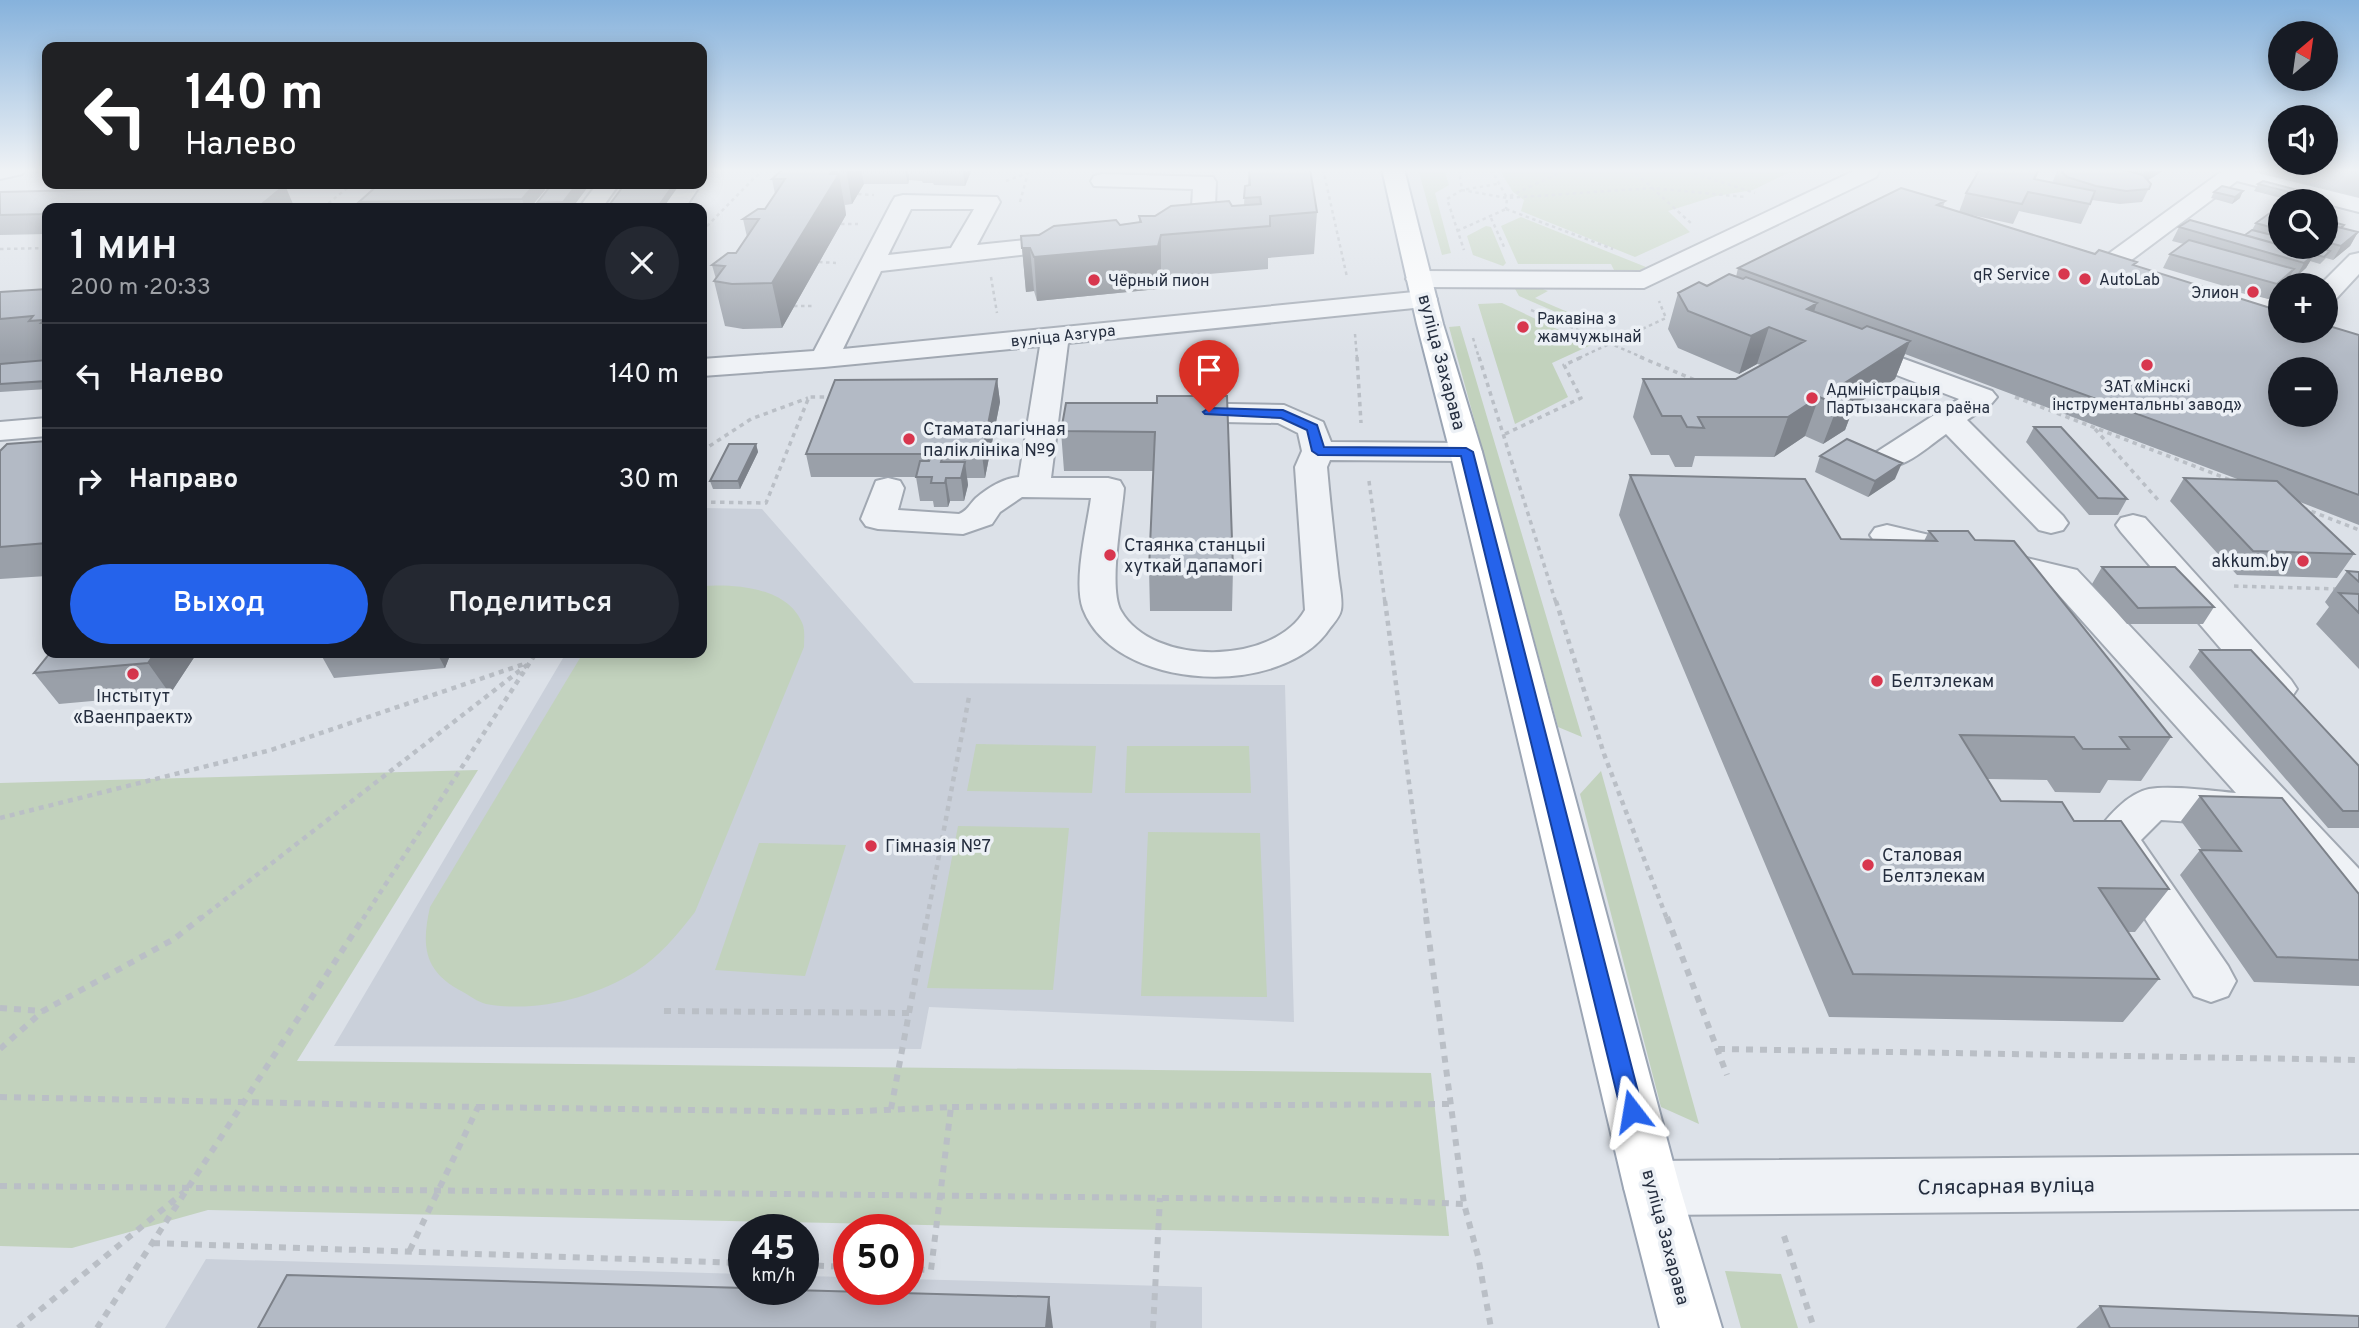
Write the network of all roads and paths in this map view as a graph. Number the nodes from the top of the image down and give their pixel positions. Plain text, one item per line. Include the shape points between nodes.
1 (887, 231) edge
2 (973, 231) edge
3 (1192, 231) edge
4 (1337, 231) edge
5 (1408, 231) edge
6 (1457, 231) edge
7 (1497, 231) edge
8 (1700, 231) edge
9 (1744, 231) edge
10 (2155, 231) edge
11 (1151, 235) edge
12 (1099, 240) edge
13 (1716, 245) junction
14 (42, 248) edge
15 (0, 249) edge
16 (1464, 251) dead end
17 (1506, 253) dead end
18 (960, 255) junction
19 (2083, 257) edge
20 (2359, 260) edge
21 (869, 265) junction
22 (2109, 265) junction
23 (915, 273) dead end
24 (2135, 273) edge
25 (1657, 274) junction
26 (2338, 281) edge
27 (1690, 287) joint
28 (1350, 288) dead end
29 (1422, 289) junction
30 (2200, 292) edge
31 (794, 306) edge
32 (1522, 306) dead end
33 (835, 308) junction
34 (2268, 308) edge
35 (1355, 323) dead end
36 (1471, 333) dead end
37 (1055, 335) junction
38 (1826, 338) edge
39 (1605, 344) junction
40 (824, 359) junction
41 (707, 368) edge
42 (1704, 384) edge
43 (814, 388) dead end
44 (809, 397) junction
45 (837, 397) edge
46 (1142, 412) edge
47 (1948, 418) junction
48 (42, 427) edge
49 (0, 431) edge
50 (1485, 443) junction
51 (707, 448) edge
52 (1318, 451) junction
53 (1365, 451) junction
54 (1886, 460) edge
55 (888, 488) dead end
56 (1034, 488) junction
57 (707, 502) edge
58 (2051, 523) dead end
59 (2133, 525) dead end
60 (1886, 535) dead end
61 (2183, 585) junction
62 (2345, 589) edge
63 (534, 658) edge
64 (531, 662) junction
65 (969, 697) dead end
66 (2304, 718) edge
67 (2278, 810) junction
68 (0, 818) edge
69 (2359, 899) edge
70 (2211, 981) dead end
71 (0, 1008) edge
72 (43, 1011) junction
73 (664, 1011) dead end
74 (909, 1013) junction
75 (0, 1049) edge
76 (1718, 1049) junction
77 (2359, 1060) edge
78 (1727, 1075) dead end
79 (0, 1097) edge
80 (244, 1102) junction
81 (1451, 1104) junction
82 (478, 1107) junction
83 (951, 1107) junction
84 (891, 1109) junction
85 (2359, 1182) edge
86 (0, 1186) edge
87 (1652, 1188) junction
88 (187, 1189) junction
89 (1768, 1189) junction
90 (437, 1192) junction
91 (941, 1196) junction
92 (1160, 1198) junction
93 (1464, 1204) junction
94 (153, 1243) junction
95 (409, 1252) junction
96 (728, 1262) edge
97 (924, 1270) edge
98 (18, 1328) edge
99 (97, 1328) edge
100 (1153, 1328) edge
101 (1491, 1328) edge
102 (1691, 1328) edge
103 (1814, 1328) edge

1 - 21 street
2 - 18 street
3 - 11 street
4 - 28 path
5 - 29 main road, вуліца Захарава
6 - 16 path
7 - 17 path
8 - 13 path
9 - 13 street, вуліца Азгура
10 - 22 street
12 - 18 street
13 - 25 street, вуліца Азгура
14 - 15 path
18 - 21 street
19 - 22 street
20 - 26 street
21 - 33 street
22 - 24 street
23 - 33 street
25 - 27 street
25 - 29 street, вуліца Азгура via 1623,282
27 - 39 path via 1658,299 1666,318
29 - 37 street, вуліца Азгура
29 - 50 main road, вуліца Захарава
30 - 34 street
31 - 33 path
32 - 39 path
33 - 40 street
35 - 53 path
36 - 50 path
37 - 40 street, вуліца Азгура
37 - 56 street
38 - 47 street via 1982,397
39 - 42 path
39 - 50 path via 1564,365 1581,398
40 - 41 street, вуліца Азгура
43 - 44 path
44 - 45 path
44 - 51 path via 751,419
44 - 57 path via 766,503
46 - 52 street via 1283,414 1312,428
47 - 54 street
47 - 58 street
48 - 49 street
50 - 53 street
50 - 76 path
50 - 87 main road, вуліца Захарава via 1540,752
52 - 53 street
52 - 56 street via 1311,467 1323,610 1312,630 1293,645 1262,658 1224,665 1181,662 1143,650 1115,632 1100,607 1098,583 1108,488
53 - 81 path
55 - 56 street via 878,519 963,524 981,517 987,506 1015,487
59 - 61 street
60 - 67 street via 2064,578
61 - 62 path
61 - 66 street
63 - 64 path
64 - 68 path via 271,750
64 - 72 path via 174,939
64 - 80 path
65 - 74 path
67 - 69 street
67 - 70 street via 2151,804 2116,838
71 - 72 path
72 - 75 path
73 - 74 path
74 - 84 path
76 - 77 path
76 - 78 path
79 - 80 path
80 - 82 path
80 - 88 path
81 - 83 path
81 - 93 path
82 - 84 path
82 - 90 path
83 - 84 path
83 - 91 path
85 - 89 street, Слясарная вуліца
86 - 88 path
87 - 89 street, Слясарная вуліца
87 - 102 main road, вуліца Захарава
88 - 90 path
88 - 94 path
88 - 98 path
89 - 103 path
90 - 91 path
90 - 95 path
91 - 92 path
91 - 97 path via 931,1270
92 - 93 path
92 - 100 path
93 - 101 path via 1479,1256
94 - 95 path
94 - 99 path
95 - 96 path

